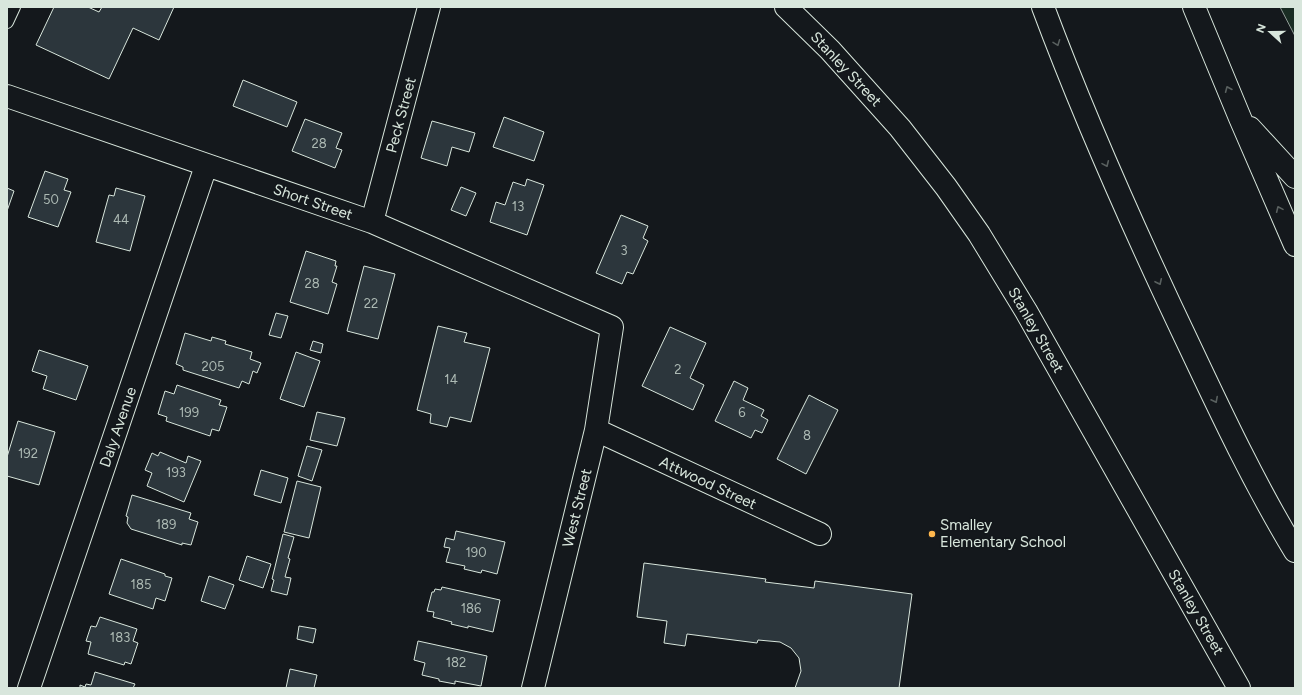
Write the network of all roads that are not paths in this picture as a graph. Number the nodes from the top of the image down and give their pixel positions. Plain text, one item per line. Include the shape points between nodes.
1 (14, 7) edge
2 (429, 7) edge
3 (786, 7) edge
4 (1043, 7) edge
5 (1194, 7) edge
6 (7, 22) edge
7 (7, 96) edge
8 (1240, 118) junction
9 (206, 166) junction
10 (1295, 177) edge
11 (372, 222) junction
12 (1295, 244) edge
13 (612, 327) joint
14 (596, 430) junction
15 (1276, 520) junction
16 (820, 534) dead end
17 (1295, 551) edge
18 (1295, 569) edge
19 (29, 688) edge
20 (534, 688) edge
21 (1239, 688) edge

1 - 6 lane
2 - 11 main road, Peck Street
3 - 21 main road, Stanley Street via 835,55 900,128 943,182 979,234 1026,311
4 -> 15 main road via 1094,138 1144,250 1212,394
8 -> 5 main road
7 - 9 main road, Short Street
8 - 10 main road
12 -> 8 main road
9 - 11 main road, Short Street
9 - 19 main road, Daly Avenue
11 - 13 main road, Short Street
13 - 14 main road, West Street
14 - 16 main road, Attwood Street
14 - 20 main road, West Street
15 - 17 main road
15 - 18 main road

